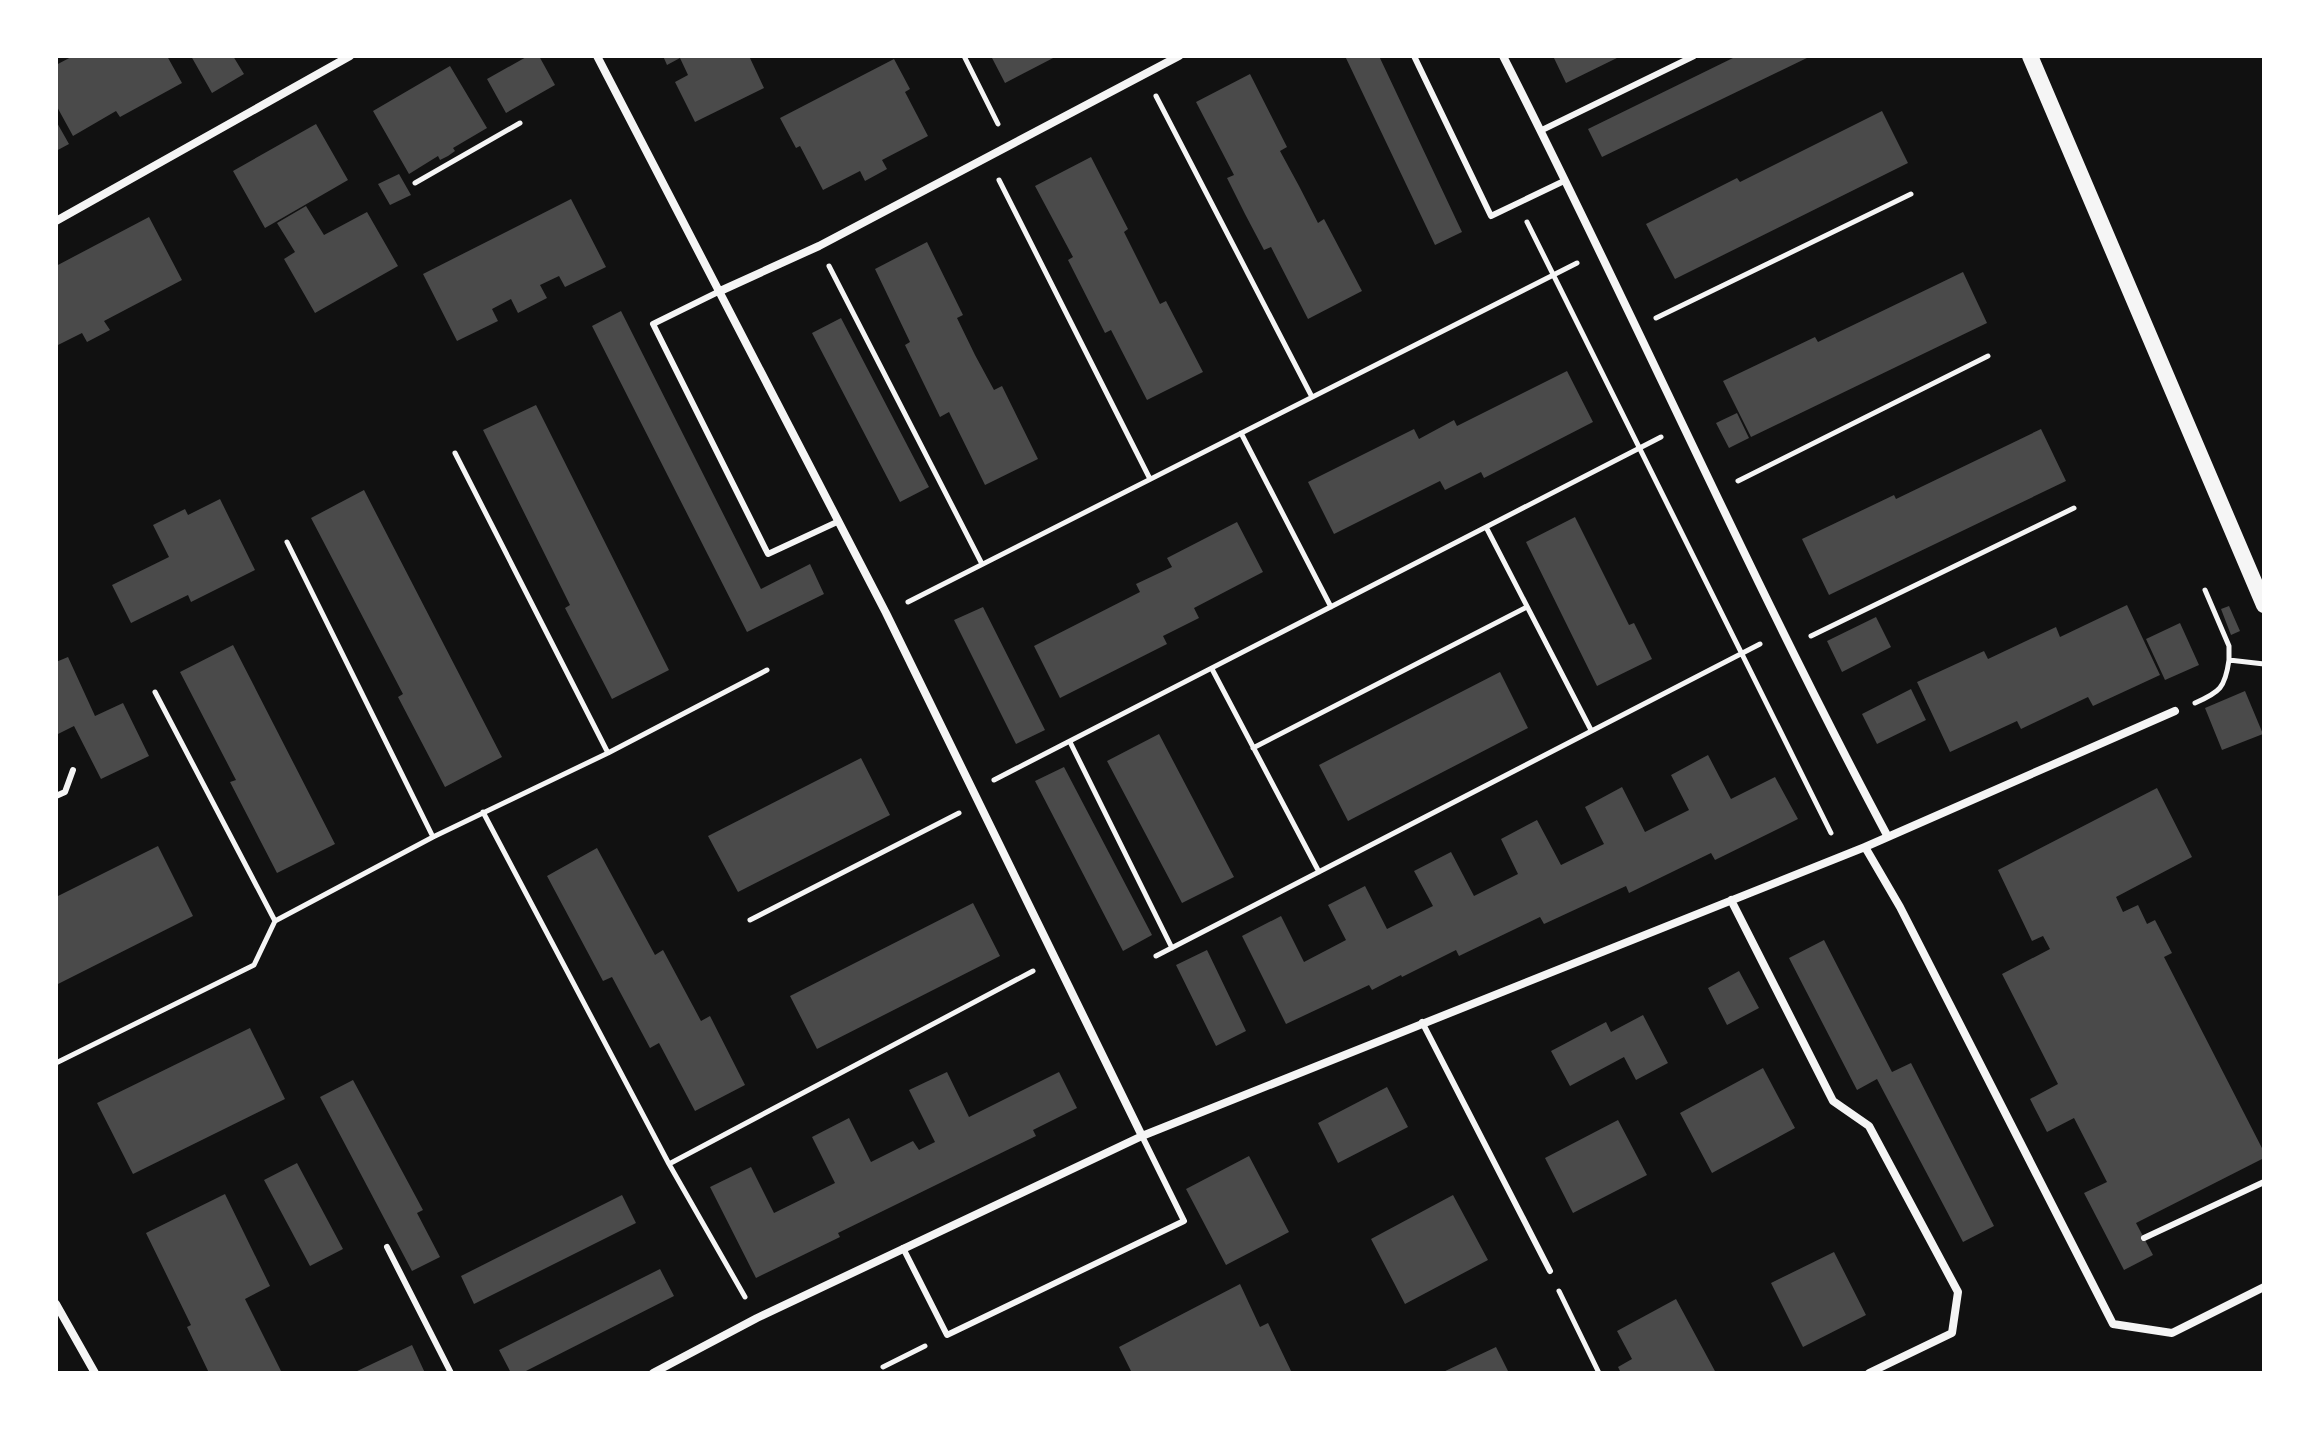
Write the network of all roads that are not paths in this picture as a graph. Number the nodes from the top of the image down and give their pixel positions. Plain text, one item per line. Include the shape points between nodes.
1 (350, 56) edge
2 (597, 56) edge
3 (1179, 56) edge
4 (1414, 56) edge
5 (1503, 56) edge
6 (1694, 56) edge
7 (2030, 56) edge
8 (1540, 131) junction
9 (1564, 181) junction
10 (56, 221) edge
11 (718, 292) junction
12 (837, 522) junction
13 (2264, 605) edge
14 (2175, 711) road end
15 (73, 770) dead end
16 (56, 796) edge
17 (1888, 837) junction
18 (1865, 847) junction
19 (1731, 900) junction
20 (1422, 1022) junction
21 (1142, 1136) junction
22 (2264, 1182) edge
23 (2144, 1238) dead end
24 (387, 1247) dead end
25 (903, 1248) junction
26 (1550, 1271) road end
27 (2264, 1287) edge
28 (56, 1304) edge
29 (95, 1373) edge
30 (451, 1373) edge
31 (653, 1373) edge
32 (1869, 1373) edge

1 - 10 street
2 - 11 street
3 - 11 street via 819,246
4 - 9 lane via 1491,216
5 - 8 street
6 - 8 lane
7 - 13 main road
8 - 9 street
9 - 17 street via 1789,647
11 - 12 street
11 - 12 lane via 653,324 768,554
12 - 21 street
14 - 17 street
15 - 16 lane via 65,792
17 - 18 street
18 - 19 street
18 - 27 street via 2113,1324 2172,1333
19 - 20 street
19 - 32 street via 1833,1101 1869,1126 1958,1292 1952,1333
20 - 21 street
20 - 26 lane
21 - 25 street
21 - 25 lane via 1184,1221 947,1335
22 - 23 lane
24 - 30 lane
25 - 31 street
28 - 29 street

